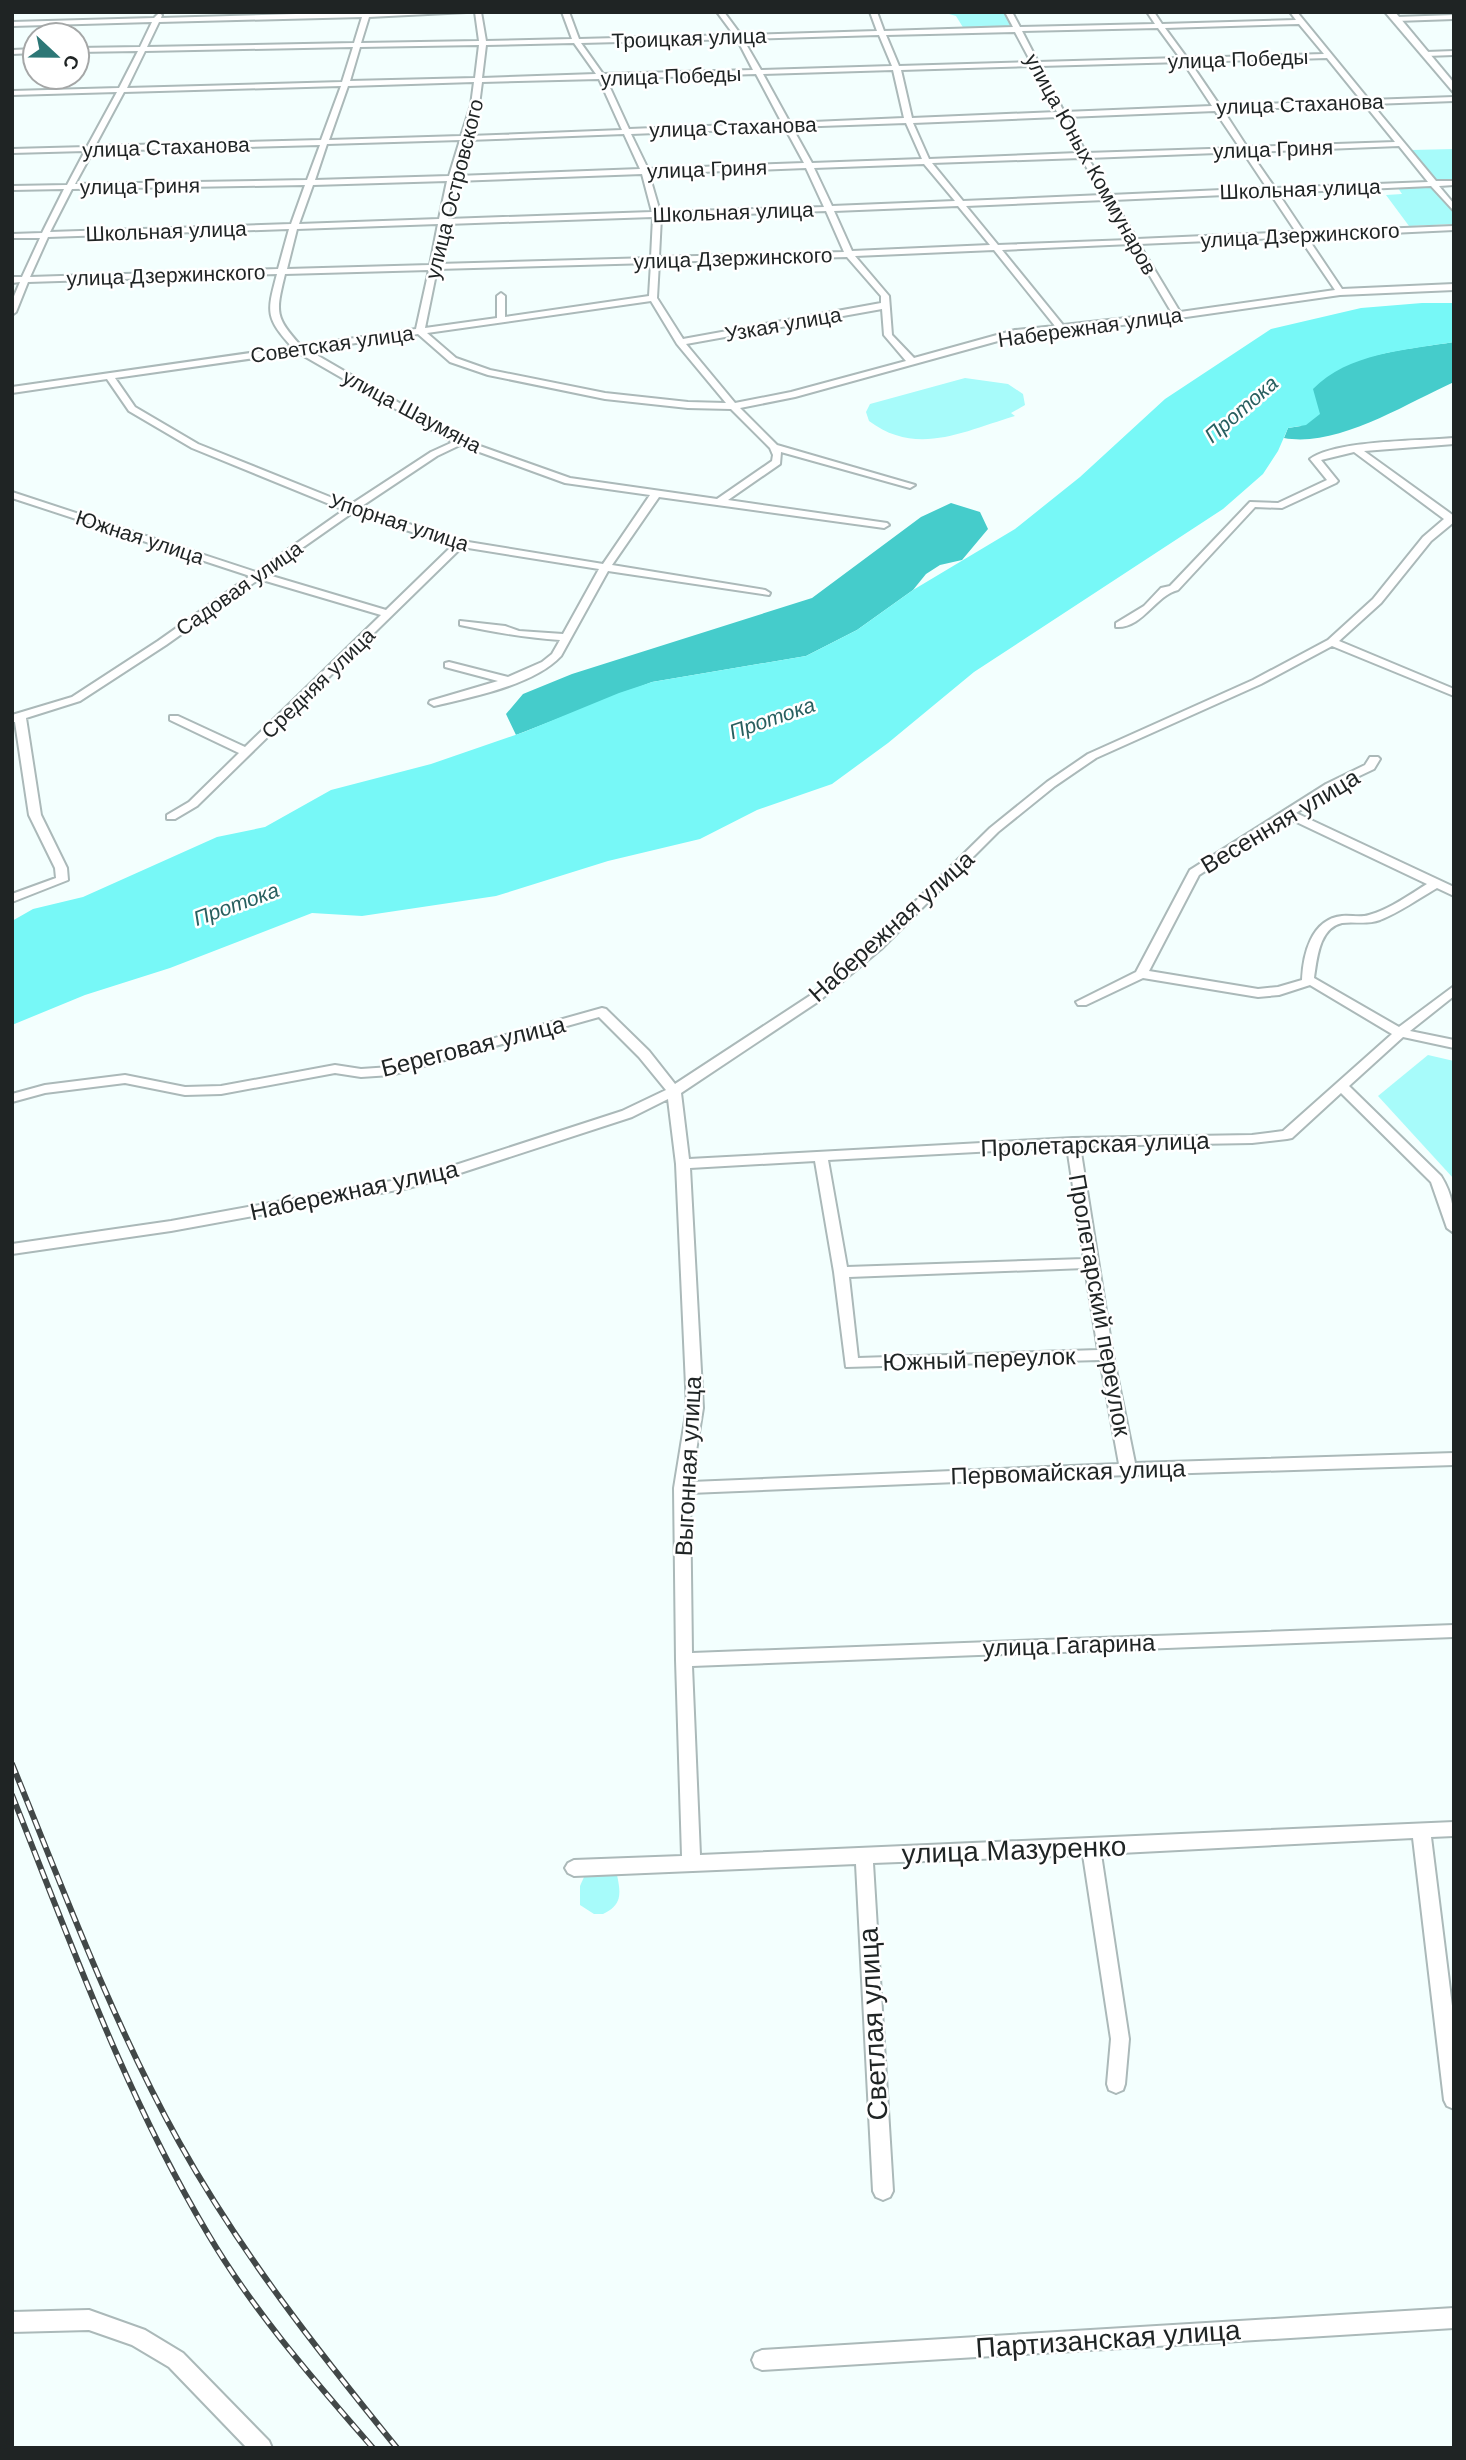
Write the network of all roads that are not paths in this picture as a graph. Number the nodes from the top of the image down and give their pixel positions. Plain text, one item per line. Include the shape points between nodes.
1 (464, 12) edge
2 (478, 12) edge
3 (565, 12) edge
4 (720, 12) edge
5 (873, 12) edge
6 (1008, 12) edge
7 (1150, 12) edge
8 (1293, 12) edge
9 (367, 14) edge
10 (159, 16) edge
11 (1393, 16) edge
12 (1454, 17) edge
13 (1301, 22) junction
14 (12, 24) edge
15 (1161, 26) junction
16 (1017, 30) junction
17 (884, 33) junction
18 (739, 37) junction
19 (576, 41) junction
20 (483, 43) junction
21 (357, 45) junction
22 (143, 49) junction
23 (91, 50) edge
24 (1454, 53) edge
25 (1426, 54) junction
26 (1330, 56) junction
27 (1186, 61) junction
28 (1036, 66) junction
29 (897, 69) junction
30 (758, 73) junction
31 (602, 78) junction
32 (479, 82) junction
33 (345, 85) junction
34 (122, 90) junction
35 (1454, 90) edge
36 (12, 93) edge
37 (1454, 99) edge
38 (1368, 102) junction
39 (1217, 107) junction
40 (1061, 114) junction
41 (908, 119) junction
42 (786, 125) junction
43 (628, 131) junction
44 (467, 138) junction
45 (325, 142) junction
46 (1401, 144) junction
47 (92, 149) junction
48 (1245, 150) junction
49 (12, 151) edge
50 (1083, 155) junction
51 (927, 162) junction
52 (809, 165) junction
53 (645, 172) junction
54 (452, 178) junction
55 (309, 182) junction
56 (1431, 183) junction
57 (1454, 183) edge
58 (69, 187) junction
59 (12, 188) edge
60 (1273, 190) junction
61 (1110, 198) junction
62 (963, 203) junction
63 (826, 209) junction
64 (1454, 209) edge
65 (657, 214) junction
66 (443, 222) junction
67 (293, 226) junction
68 (1454, 228) edge
69 (44, 235) junction
70 (1301, 235) junction
71 (12, 236) edge
72 (1133, 243) junction
73 (996, 247) junction
74 (849, 254) junction
75 (654, 261) junction
76 (434, 268) junction
77 (282, 272) junction
78 (24, 279) junction
79 (12, 280) edge
80 (1454, 287) edge
81 (1340, 292) junction
82 (501, 296) dead end
83 (653, 298) junction
84 (887, 305) junction
85 (12, 312) edge
86 (1177, 315) junction
87 (501, 320) junction
88 (1061, 328) junction
89 (421, 332) junction
90 (680, 342) junction
91 (299, 349) junction
92 (912, 362) junction
93 (109, 376) junction
94 (12, 390) edge
95 (733, 406) junction
96 (1454, 441) edge
97 (460, 442) junction
98 (775, 447) junction
99 (1356, 449) junction
100 (910, 485) dead end
101 (656, 494) junction
102 (12, 495) edge
103 (720, 501) junction
104 (351, 509) junction
105 (1452, 519) edge
106 (884, 525) dead end
107 (460, 544) junction
108 (605, 568) junction
109 (256, 575) junction
110 (765, 593) dead end
111 (389, 614) junction
112 (464, 623) dead end
113 (1120, 625) dead end
114 (566, 637) junction
115 (1332, 642) junction
116 (449, 665) dead end
117 (506, 680) junction
118 (1454, 693) edge
119 (434, 703) dead end
120 (16, 718) edge
121 (174, 718) dead end
122 (247, 752) junction
123 (1374, 759) dead end
124 (1286, 813) junction
125 (171, 817) dead end
126 (1436, 884) junction
127 (1454, 892) edge
128 (12, 898) edge
129 (1142, 974) junction
130 (1311, 981) junction
131 (1454, 990) edge
132 (1082, 1002) dead end
133 (1400, 1033) junction
134 (1454, 1044) edge
135 (1342, 1086) junction
136 (674, 1091) junction
137 (12, 1098) edge
138 (1073, 1142) junction
139 (821, 1157) junction
140 (683, 1164) junction
141 (1454, 1228) edge
142 (12, 1249) edge
143 (1093, 1263) junction
144 (841, 1272) junction
145 (1107, 1355) junction
146 (1454, 1459) edge
147 (1128, 1469) junction
148 (682, 1489) junction
149 (1454, 1631) edge
150 (684, 1660) junction
151 (1454, 1829) edge
152 (1421, 1831) junction
153 (1091, 1847) junction
154 (864, 1857) junction
155 (691, 1864) junction
156 (574, 1867) dead end
157 (1116, 2084) dead end
158 (1454, 2101) edge
159 (883, 2191) dead end
160 (15, 2318) edge
161 (1454, 2318) edge
162 (762, 2360) dead end
163 (262, 2448) edge

1 - 9 street
2 - 20 street, улица Островского
3 - 19 street
4 - 18 street
5 - 17 street
6 - 16 street, улица Юных Коммунаров
7 - 15 street
8 - 13 street
9 - 10 street
9 - 21 street, улица Шаумяна
10 - 14 street
10 - 22 street
11 - 12 street
11 - 25 main road
13 - 15 street, Троицкая улица
13 - 26 street
15 - 16 street, Троицкая улица
15 - 27 street
16 - 17 street, Троицкая улица
16 - 28 street, улица Юных Коммунаров
17 - 18 street, Троицкая улица
17 - 29 street
18 - 19 street, Троицкая улица
18 - 30 street
19 - 20 street, Троицкая улица
19 - 31 street
20 - 21 street, Троицкая улица
20 - 32 street, улица Островского
21 - 22 street, Троицкая улица
21 - 33 street, улица Шаумяна
22 - 23 street, Троицкая улица
22 - 34 street
24 - 25 street
25 - 35 main road
26 - 27 street, улица Победы
26 - 38 street
27 - 28 street, улица Победы
27 - 39 street
28 - 29 street, улица Победы
28 - 40 street, улица Юных Коммунаров
29 - 30 street, улица Победы
29 - 41 street
30 - 31 street, улица Победы
30 - 42 street
31 - 32 street, улица Победы
31 - 43 street
32 - 33 street, улица Победы
32 - 44 street, улица Островского
33 - 34 street, улица Победы
33 - 45 street, улица Шаумяна
34 - 36 street, улица Победы
34 - 47 street
37 - 38 street, улица Стаханова
38 - 39 street, улица Стаханова
38 - 46 street
39 - 40 street, улица Стаханова
39 - 48 street
40 - 41 street, улица Стаханова
40 - 50 street, улица Юных Коммунаров
41 - 42 street, улица Стаханова
41 - 51 street
42 - 43 street, улица Стаханова
42 - 52 street
43 - 44 street, улица Стаханова
43 - 53 street
44 - 45 street, улица Стаханова
44 - 54 street, улица Островского
45 - 47 street, улица Стаханова
45 - 55 street, улица Шаумяна
46 - 48 street, улица Гриня
46 - 56 street
47 - 49 street, улица Стаханова
47 - 58 street
48 - 50 street, улица Гриня
48 - 60 street
50 - 51 street, улица Гриня
50 - 61 street, улица Юных Коммунаров
51 - 52 street, улица Гриня
51 - 62 street
52 - 53 street, улица Гриня
52 - 63 street
53 - 54 street, улица Гриня
53 - 65 street
54 - 55 street, улица Гриня
54 - 66 street, улица Островского
55 - 58 street, улица Гриня
55 - 67 street, улица Шаумяна
56 - 57 street, Школьная улица
56 - 60 street, Школьная улица
56 - 64 street
58 - 59 street, улица Гриня
58 - 69 street
60 - 61 street, Школьная улица
60 - 70 street
61 - 62 street, Школьная улица
61 - 72 street, улица Юных Коммунаров
62 - 63 street, Школьная улица
62 - 73 street
63 - 65 street, Школьная улица
63 - 74 street
65 - 66 street, Школьная улица
65 - 75 street
66 - 67 street, Школьная улица
66 - 76 street, улица Островского
67 - 69 street, Школьная улица
67 - 77 street, улица Шаумяна
68 - 70 street, улица Дзержинского
69 - 71 street, Школьная улица
69 - 78 street
70 - 72 street, улица Дзержинского
70 - 81 street
72 - 73 street, улица Дзержинского
72 - 86 street, улица Юных Коммунаров
73 - 74 street, улица Дзержинского
73 - 88 street
74 - 75 street, улица Дзержинского
74 - 84 street via 885,296
75 - 76 street, улица Дзержинского
75 - 83 street
76 - 77 street, улица Дзержинского
76 - 89 street, улица Островского
77 - 78 street, улица Дзержинского
77 - 91 street, улица Шаумяна via 274,317
78 - 79 street, улица Дзержинского
78 - 85 street
80 - 81 street, Набережная улица
81 - 86 street, Набережная улица
82 - 87 street
83 - 87 street, Советская улица
83 - 90 street
84 - 90 street, Узкая улица
84 - 92 street via 888,335
86 - 88 street, Набережная улица
87 - 89 street, Советская улица
88 - 92 street, Набережная улица via 1015,333
89 - 91 street, Советская улица
89 - 95 street via 453,360 488,372 604,396
90 - 95 street
91 - 93 street, Советская улица
91 - 97 street, улица Шаумяна
92 - 95 street, Набережная улица
93 - 94 street, Советская улица
93 - 104 street, Упорная улица via 132,409 195,446
95 - 98 street
96 - 99 street
97 - 101 street, улица Шаумяна via 568,481
97 - 104 street, Садовая улица via 433,454
98 - 100 street
98 - 103 street via 777,462
99 - 105 street
99 - 113 street via 1314,458 1334,481 1279,506 1253,504 1174,588
101 - 103 street, улица Шаумяна
101 - 108 street
102 - 109 street, Южная улица
103 - 106 street, улица Шаумяна
104 - 107 street, Упорная улица
104 - 109 street, Садовая улица
105 - 115 street, Набережная улица via 1427,539 1377,601
107 - 108 street, Упорная улица
107 - 111 street, Средняя улица
108 - 110 street, Упорная улица
108 - 114 street
109 - 111 street, Южная улица
109 - 120 street, Садовая улица via 76,699
111 - 122 street, Средняя улица
112 - 114 street via 517,634
114 - 117 street via 547,665
115 - 118 street
115 - 136 street, Набережная улица via 1257,682 1092,756 994,831 877,946 815,998
116 - 117 street
117 - 119 street
120 - 128 street via 35,815 61,868 62,880
121 - 122 street
122 - 125 street, Средняя улица via 193,804
123 - 124 street, Весенняя улица via 1370,767
124 - 126 street
124 - 129 street, Весенняя улица via 1194,873
126 - 127 street
126 - 130 street via 1368,920 1342,919 1325,925 1313,953
129 - 130 street via 1258,993
129 - 132 street
130 - 133 street
131 - 133 street, Пролетарская улица
133 - 134 street
133 - 135 street, Пролетарская улица
135 - 138 street, Пролетарская улица via 1287,1135
135 - 141 street via 1436,1179
136 - 137 street, Береговая улица via 603,1012 390,1071 319,1070 220,1090 185,1091 125,1079
136 - 140 street, Выгонная улица
136 - 142 street, Набережная улица via 627,1114 408,1183
138 - 139 street, Пролетарская улица
138 - 143 street, Пролетарский переулок
139 - 140 street, Пролетарская улица
139 - 144 street
140 - 148 street, Выгонная улица via 695,1408
143 - 144 street
143 - 145 street, Пролетарский переулок
144 - 145 street, Южный переулок via 851,1363
145 - 147 street, Пролетарский переулок
146 - 147 street, Первомайская улица
147 - 148 street, Первомайская улица
148 - 150 street, Выгонная улица
149 - 150 street, улица Гагарина
150 - 155 street, Выгонная улица
151 - 152 street, улица Мазуренко
152 - 153 street, улица Мазуренко
152 - 158 street
153 - 154 street, улица Мазуренко
153 - 157 street via 1120,2039
154 - 155 street, улица Мазуренко
154 - 159 street, Светлая улица
155 - 156 street, улица Мазуренко
160 - 163 street via 89,2320 138,2337 176,2360
161 - 162 street, Партизанская улица

